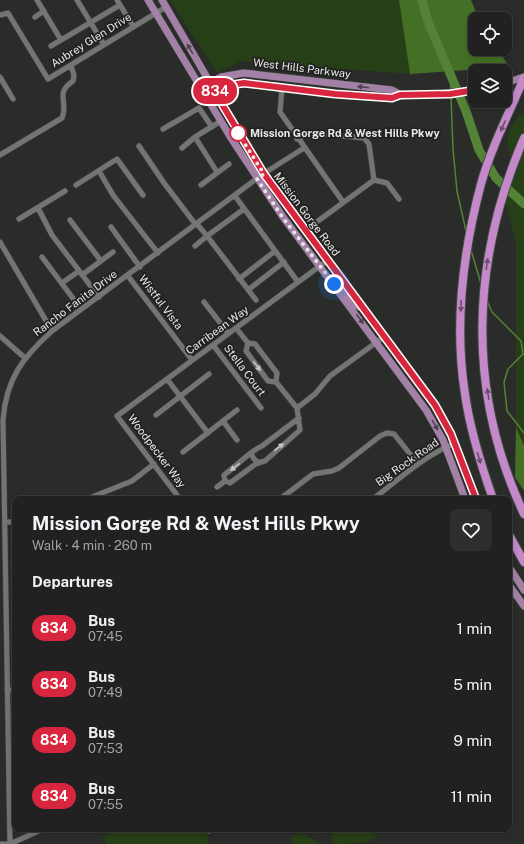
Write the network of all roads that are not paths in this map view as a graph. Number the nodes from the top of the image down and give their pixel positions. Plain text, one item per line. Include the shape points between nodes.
1 (37, 0) edge
2 (77, 0) edge
3 (148, 0) edge
4 (118, 2) edge
5 (164, 3) edge
6 (44, 11) junction
7 (156, 12) junction
8 (0, 15) edge
9 (35, 17) dead end
10 (90, 22) junction
11 (133, 26) junction
12 (61, 40) junction
13 (104, 43) junction
14 (51, 46) dead end
15 (71, 66) junction
16 (0, 77) edge
17 (524, 77) edge
18 (512, 81) edge
19 (210, 83) junction
20 (201, 87) junction
21 (282, 88) junction
22 (214, 91) junction
23 (468, 91) edge
24 (206, 95) junction
25 (400, 95) junction
26 (13, 99) dead end
27 (221, 121) junction
28 (212, 127) junction
29 (163, 130) dead end
30 (195, 137) junction
31 (297, 138) junction
32 (524, 138) edge
33 (139, 146) dead end
34 (182, 148) dead end
35 (304, 148) junction
36 (0, 155) edge
37 (229, 164) dead end
38 (99, 171) junction
39 (217, 172) junction
40 (260, 177) junction
41 (374, 180) junction
42 (76, 185) dead end
43 (200, 185) dead end
44 (65, 191) dead end
45 (143, 195) dead end
46 (234, 196) junction
47 (399, 199) dead end
48 (343, 202) junction
49 (38, 208) junction
50 (244, 209) junction
51 (19, 219) dead end
52 (70, 220) dead end
53 (318, 221) dead end
54 (196, 225) junction
55 (111, 227) dead end
56 (207, 236) junction
57 (0, 242) edge
58 (195, 246) dead end
59 (275, 251) junction
60 (113, 252) dead end
61 (158, 253) junction
62 (42, 257) dead end
63 (328, 260) junction
64 (101, 261) junction
65 (284, 262) junction
66 (320, 266) junction
67 (140, 267) junction
68 (81, 273) junction
69 (128, 276) junction
70 (239, 279) junction
71 (298, 282) junction
72 (62, 283) junction
73 (248, 290) junction
74 (340, 293) junction
75 (99, 297) junction
76 (75, 300) dead end
77 (256, 300) dead end
78 (204, 302) dead end
79 (362, 305) junction
80 (236, 328) junction
81 (52, 331) junction
82 (228, 334) junction
83 (0, 336) edge
84 (385, 336) junction
85 (377, 342) junction
86 (248, 343) junction
87 (213, 345) junction
88 (25, 358) junction
89 (192, 360) junction
90 (210, 374) dead end
91 (166, 379) junction
92 (276, 382) junction
93 (180, 397) junction
94 (261, 408) dead end
95 (297, 408) junction
96 (237, 410) dead end
97 (156, 415) dead end
98 (117, 416) joint
99 (299, 420) junction
100 (223, 421) junction
101 (208, 433) junction
102 (237, 440) dead end
103 (455, 443) junction
104 (445, 447) junction
105 (183, 452) dead end
106 (251, 454) junction
107 (259, 463) junction
108 (154, 464) junction
109 (418, 464) junction
110 (2, 476) edge
111 (225, 481) junction
112 (217, 487) dead end
113 (94, 496) edge
114 (178, 496) edge
115 (284, 496) edge
116 (377, 496) edge
117 (464, 496) edge
118 (475, 496) edge
119 (492, 496) edge
120 (524, 514) edge
121 (5, 522) junction
122 (12, 522) edge
123 (512, 540) edge
124 (524, 562) edge
125 (512, 572) edge
126 (512, 589) edge
127 (524, 590) edge
128 (524, 606) edge
129 (7, 690) junction
130 (12, 690) edge
131 (12, 753) edge
132 (36, 832) edge
133 (0, 844) edge
134 (10, 844) edge

1 - 6 street
2 - 10 street
3 - 7 main road, Mission Gorge Road
4 - 10 street
4 - 11 street
5 - 7 street, Aubrey Glen Drive
19 -> 5 main road, Mission Gorge Road
6 - 9 street
6 - 12 street
7 - 11 street, Aubrey Glen Drive
7 - 20 main road, Mission Gorge Road
8 - 15 street, Aubrey Glen Drive via 8,13 48,79
10 - 12 street
10 - 13 street
11 - 13 street, Aubrey Glen Drive
12 - 14 street
13 - 15 street, Aubrey Glen Drive
15 - 36 street via 74,75 62,92 65,112 62,118
16 - 26 street
17 - 18 main road
17 -> 119 highway via 481,183 465,258 461,301 462,365 470,421
19 - 20 main road, West Hills Parkway
19 - 22 main road, Mission Gorge Road
25 -> 19 main road, West Hills Parkway via 392,90 258,73 231,74
20 - 24 main road, Mission Gorge Road
21 - 22 main road, West Hills Parkway via 244,83
21 - 25 main road, West Hills Parkway via 392,98
21 - 31 street via 280,112
22 - 24 main road, West Hills Parkway
22 - 40 main road, Mission Gorge Road
23 - 25 main road, West Hills Parkway
24 - 27 main road, Mission Gorge Road
27 - 28 street
27 - 40 main road, Mission Gorge Road
28 - 29 street via 199,108
28 - 30 street
30 - 34 street
30 - 39 street
31 - 35 street
31 - 41 street via 311,134 364,138 369,144
120 -> 32 highway via 507,474 494,432 485,379 482,318 490,241 507,177
33 - 54 street
35 - 40 street, Rancho Fanita Drive
35 - 48 street
37 - 39 street
38 - 42 street
38 - 45 street via 117,159
38 - 61 street via 113,195
39 - 43 street
40 - 46 street, Rancho Fanita Drive
40 - 63 main road, Mission Gorge Road
40 - 66 main road, Mission Gorge Road via 283,218
41 - 47 street via 387,184
41 - 48 street
44 - 49 street
46 - 50 street
46 - 54 street, Rancho Fanita Drive
48 - 53 street
49 - 51 street
49 - 68 street via 52,235
50 - 56 street
50 - 59 street
52 - 64 street
54 - 56 street
54 - 61 street, Rancho Fanita Drive
55 - 67 street
56 - 58 street
56 - 70 street
57 - 81 street
59 - 65 street
59 - 70 street
60 - 64 street
61 - 67 street, Rancho Fanita Drive
62 - 72 street
63 - 66 street, Carribean Way
63 - 79 main road, Mission Gorge Road
64 - 68 street
65 - 71 street
65 - 73 street
66 - 71 street, Carribean Way
66 - 74 main road, Mission Gorge Road
67 - 69 street, Rancho Fanita Drive
68 - 72 street
68 - 75 street
69 - 75 street, Rancho Fanita Drive
69 - 89 street, Wistful Vista
70 - 73 street
71 - 80 street, Carribean Way
72 - 76 street
73 - 77 street
74 - 79 main road via 346,293 358,306
74 -> 85 main road, Mission Gorge Road
75 - 81 street, Rancho Fanita Drive
78 - 82 street
79 - 84 main road, Mission Gorge Road
80 - 82 street, Carribean Way
80 - 86 street
81 - 88 street, Rancho Fanita Drive
82 - 87 street, Carribean Way
83 - 88 street
84 - 85 street
84 - 103 main road, Mission Gorge Road via 435,405
85 - 95 street via 330,376 315,394
85 -> 104 main road, Mission Gorge Road via 426,410
86 - 92 street via 255,344 276,372
86 -> 92 street via 246,351 258,368 268,380
87 - 89 street, Carribean Way
87 - 94 street, Stella Court
88 - 110 street, Rancho Fanita Drive via 12,381 5,404
89 - 91 street, Carribean Way
90 - 93 street
91 - 93 street
91 - 98 street, Carribean Way
92 - 95 street
93 - 97 street
93 - 101 street
95 - 99 street
96 - 100 street
98 - 108 street, Woodpecker Way
99 - 106 street via 256,448
107 -> 99 street via 265,461 300,430
100 - 101 street
100 - 102 street
101 - 105 street
103 - 104 street, Big Rock Road
103 - 118 main road, Mission Gorge Road
104 - 109 street, Big Rock Road
104 - 117 main road, Mission Gorge Road
106 - 107 street
106 -> 111 street via 224,475
107 - 111 street via 230,483
108 - 113 street via 132,481
108 - 114 street, Woodpecker Way
109 - 115 street via 394,434 387,433 339,468 313,474
109 - 116 street, Big Rock Road
110 - 121 street, Rancho Fanita Drive
111 - 112 street
121 - 122 street
121 - 129 street, Rancho Fanita Drive
123 - 124 highway
125 - 127 main road
126 - 128 main road
129 - 130 street
129 - 131 street, Rancho Fanita Drive
131 - 134 street, Rancho Fanita Drive
132 - 134 street
133 - 134 street

